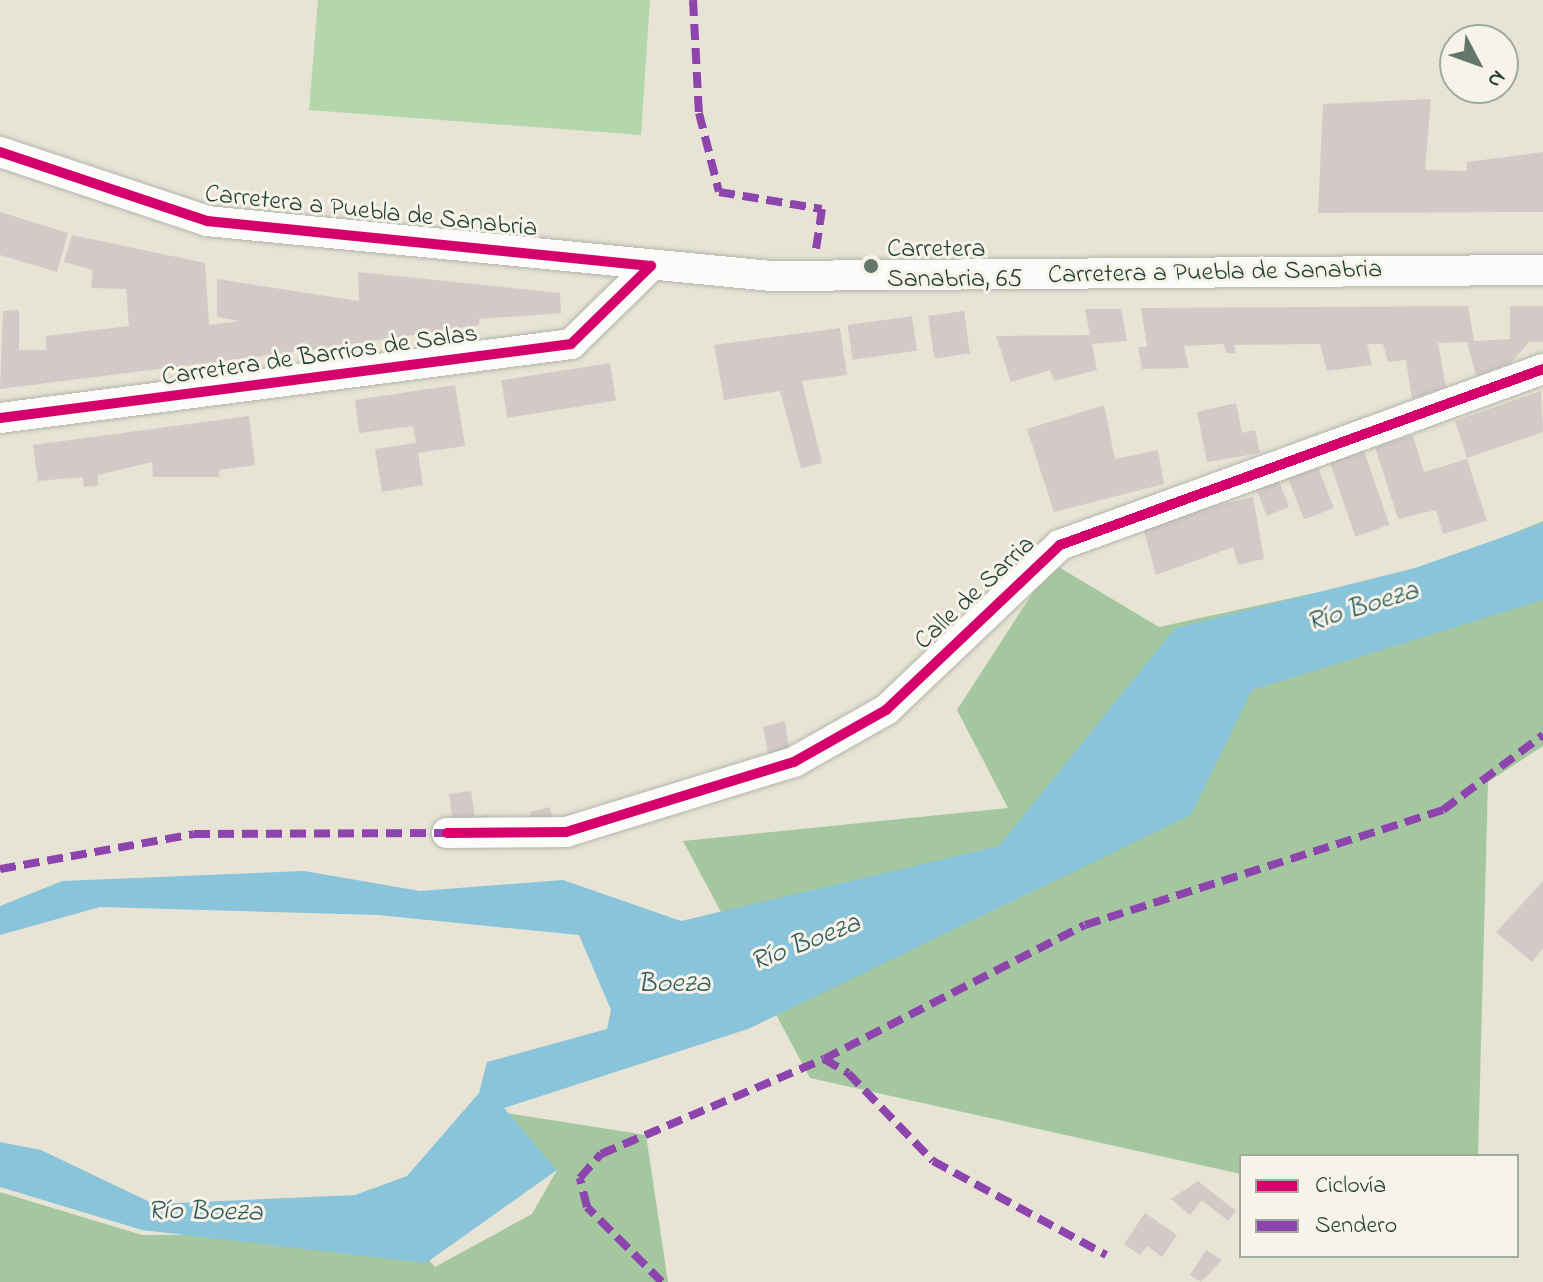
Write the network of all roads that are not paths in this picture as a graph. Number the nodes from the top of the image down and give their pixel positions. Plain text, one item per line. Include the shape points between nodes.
1 (0, 152) edge
2 (651, 266) junction
3 (1539, 273) edge
4 (1543, 369) edge
5 (0, 418) edge
6 (447, 833) dead end

1 - 2 street, Carretera a Puebla de Sanabria via 207,221
2 - 3 street, Carretera a Puebla de Sanabria via 814,278
2 - 5 street, Carretera de Barrios de Salas via 624,300 571,344
4 - 6 street, Calle de Sarria via 1060,545 886,710 794,762 566,832

